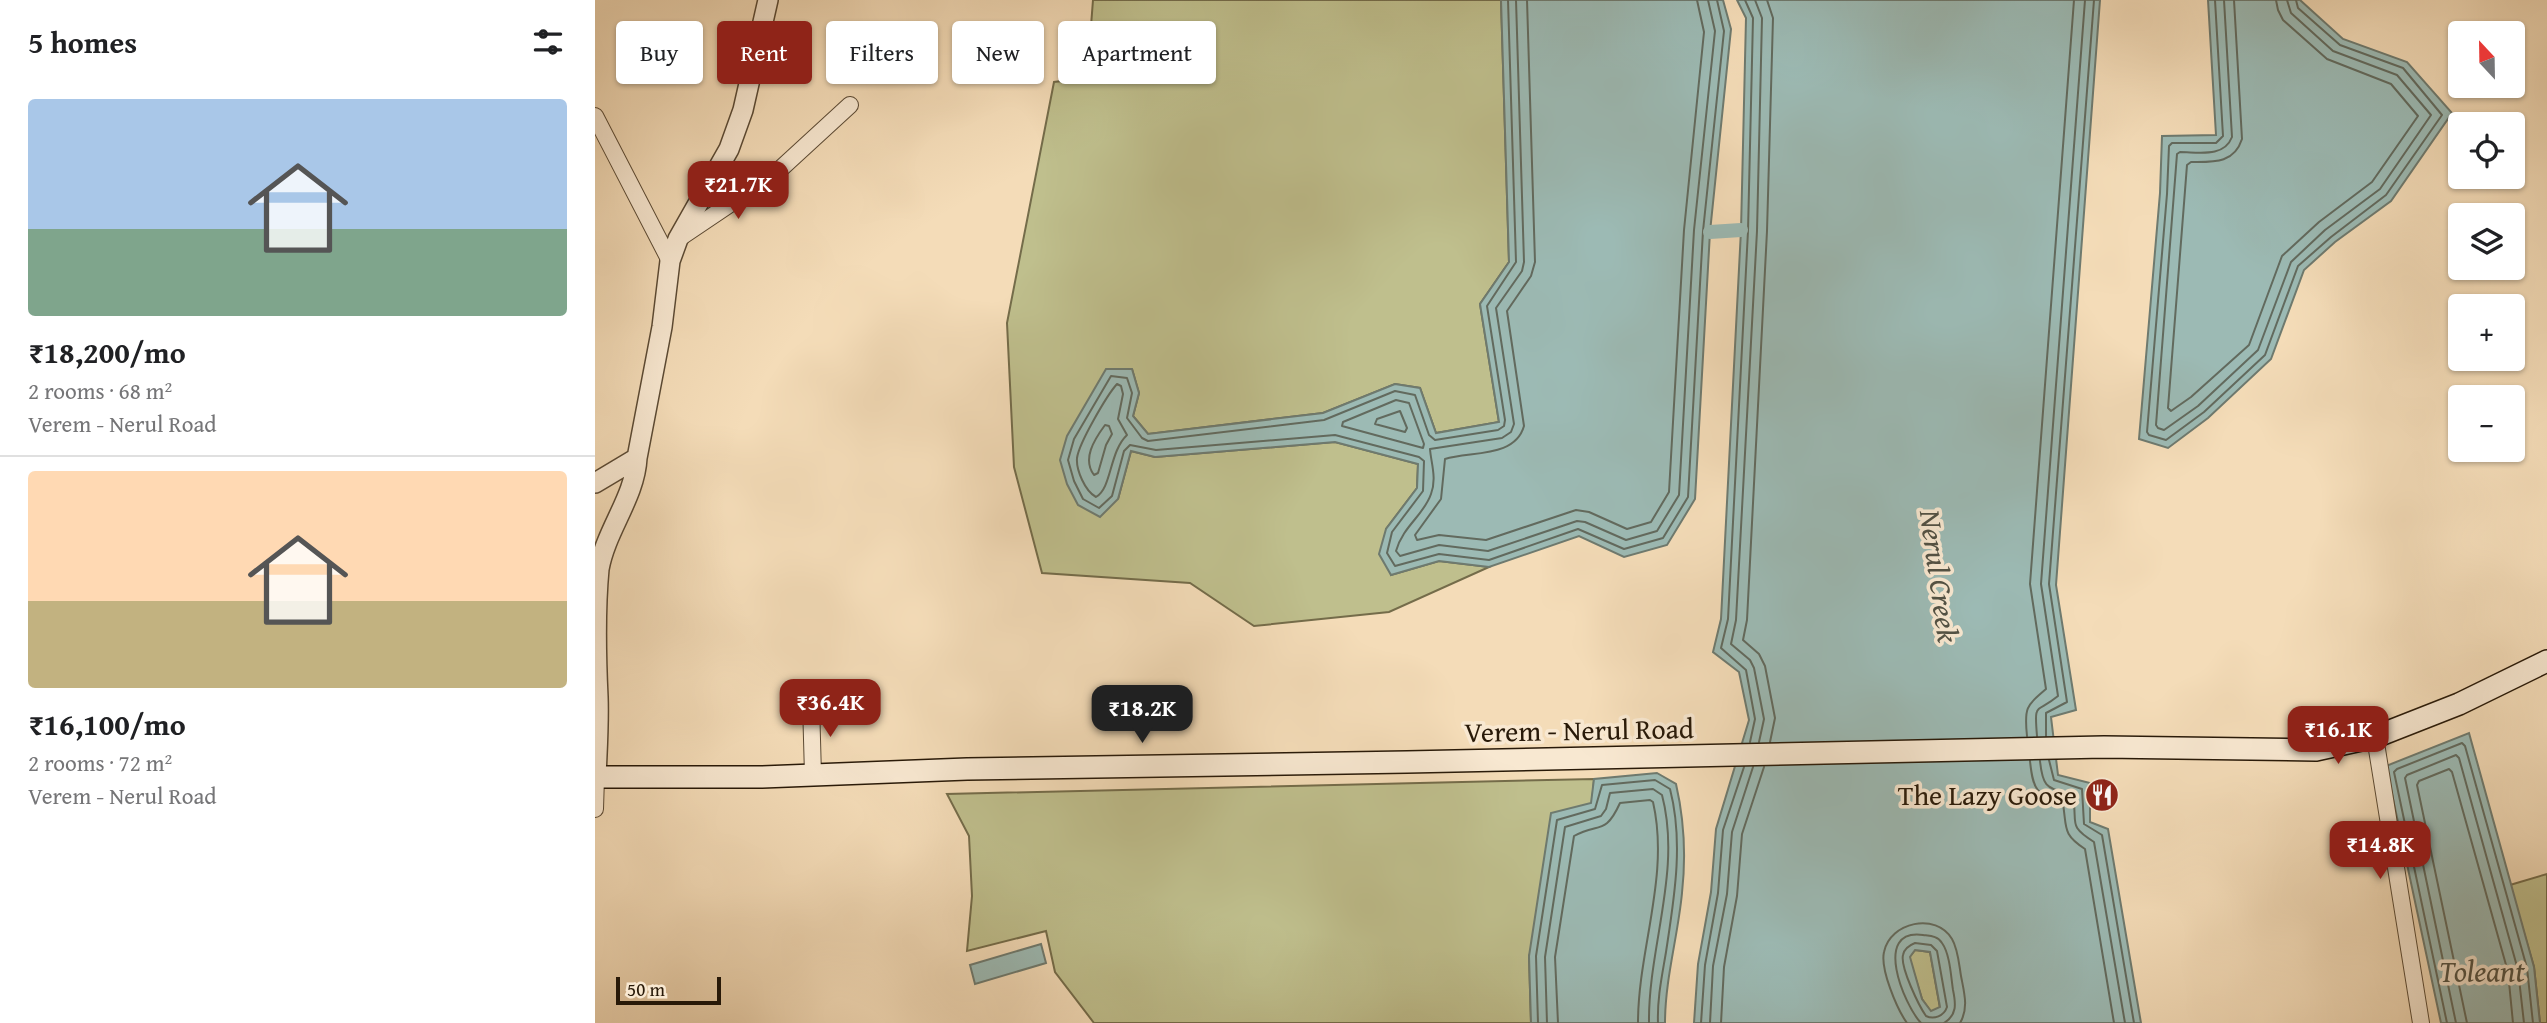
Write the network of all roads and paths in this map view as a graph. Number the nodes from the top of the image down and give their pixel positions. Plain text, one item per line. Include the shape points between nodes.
1 (768, 0) edge
2 (850, 105) dead end
3 (595, 116) edge
4 (678, 239) junction
5 (670, 261) junction
6 (637, 458) junction
7 (595, 483) edge
8 (2547, 661) edge
9 (811, 703) dead end
10 (2375, 737) junction
11 (813, 775) junction
12 (596, 778) edge
13 (595, 809) edge
14 (2421, 1023) edge

1 - 4 street via 743,110 729,149
2 - 4 street via 776,173
3 - 5 street
4 - 5 street
5 - 6 street
6 - 7 street
6 - 12 street via 599,568
8 - 10 main road, Verem - Nerul Road via 2459,704
9 - 11 street
10 - 11 main road, Verem - Nerul Road via 2316,750 2104,747
10 - 14 street
11 - 12 main road, Verem - Nerul Road
12 - 13 street

